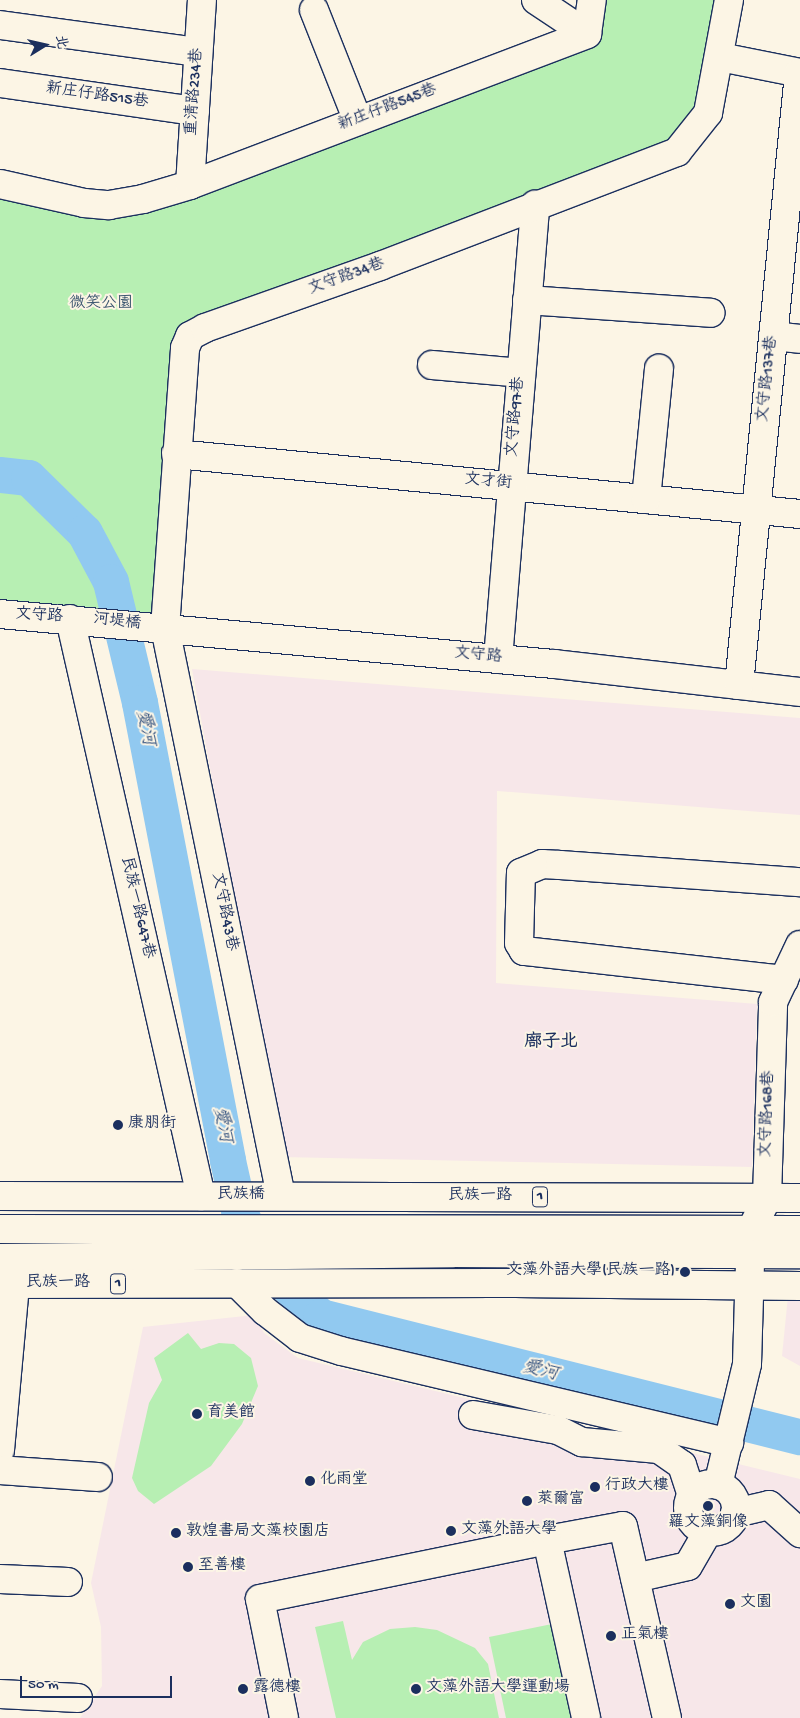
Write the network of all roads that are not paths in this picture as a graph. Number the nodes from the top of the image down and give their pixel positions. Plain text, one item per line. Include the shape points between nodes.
1 (202, 0) edge
2 (536, 0) edge
3 (592, 0) edge
4 (729, 0) edge
5 (314, 10) dead end
6 (0, 25) edge
7 (587, 34) junction
8 (198, 52) junction
9 (720, 57) junction
10 (799, 73) edge
11 (0, 83) edge
12 (194, 111) junction
13 (358, 121) junction
14 (0, 184) edge
15 (190, 184) junction
16 (535, 206) junction
17 (791, 248) edge
18 (527, 300) junction
19 (711, 313) dead end
20 (773, 336) junction
21 (800, 339) edge
22 (432, 365) dead end
23 (659, 369) dead end
24 (521, 373) junction
25 (176, 454) junction
26 (512, 486) junction
27 (646, 499) junction
28 (756, 509) junction
29 (800, 514) edge
30 (0, 614) edge
31 (74, 619) junction
32 (161, 627) junction
33 (498, 659) junction
34 (739, 685) junction
35 (800, 692) edge
36 (800, 882) edge
37 (799, 951) edge
38 (784, 980) junction
39 (0, 1196) edge
40 (190, 1196) junction
41 (281, 1196) junction
42 (767, 1198) junction
43 (800, 1198) edge
44 (0, 1229) edge
45 (182, 1229) junction
46 (286, 1229) joint
47 (800, 1230) edge
48 (751, 1242) junction
49 (800, 1254) edge
50 (0, 1258) edge
51 (295, 1270) junction
52 (237, 1283) junction
53 (8, 1284) edge
54 (750, 1286) junction
55 (800, 1286) edge
56 (473, 1415) dead end
57 (729, 1443) junction
58 (0, 1450) edge
59 (0, 1470) edge
60 (98, 1477) dead end
61 (718, 1485) junction
62 (692, 1495) junction
63 (735, 1513) junction
64 (708, 1532) junction
65 (800, 1532) edge
66 (547, 1540) junction
67 (635, 1578) junction
68 (0, 1579) edge
69 (68, 1582) dead end
70 (0, 1694) edge
71 (78, 1698) dead end
72 (284, 1718) edge
73 (586, 1718) edge
74 (667, 1718) edge

1 - 8 main road, 重清路234巷
2 - 7 main road
3 - 7 main road
4 - 9 main road, 文守路34巷
5 - 13 main road
6 - 8 main road
7 - 13 main road, 新庄仔路545巷
8 - 12 main road, 重清路234巷
9 - 10 main road
9 - 16 main road, 文守路34巷 via 708,113 677,152
10 - 17 main road, 文守路137巷
11 - 12 main road, 新庄仔路515巷
12 - 15 main road, 重清路234巷
13 - 15 main road, 新庄仔路545巷
14 - 15 main road via 109,205
16 - 18 main road, 文守路97巷
16 - 25 main road, 文守路34巷 via 190,336 185,348
17 - 20 main road, 文守路137巷
18 - 19 main road
18 - 24 main road, 文守路97巷
20 - 21 main road
20 - 28 main road, 文守路137巷
22 - 24 main road
23 - 27 main road
24 - 26 main road, 文守路97巷
25 - 26 main road, 文才街
25 - 32 main road, 文守路34巷
26 - 27 main road, 文才街
26 - 33 main road, 文守路97巷
27 - 28 main road, 文才街
28 - 29 main road, 文才街
28 - 34 main road, 文守路137巷
30 - 31 main road, 文守路
31 - 32 main road, 河堤橋
31 - 40 main road, 民族一路647巷
32 - 33 main road, 文守路
32 - 41 main road, 文守路43巷
33 - 34 main road, 文守路
34 - 35 main road, 文守路
36 - 38 main road via 542,864 521,873 519,937 524,951
37 - 38 main road, 文守路168巷
38 - 42 main road, 文守路168巷 via 773,1002
39 - 40 main road, 1
40 - 41 main road, 民族橋 / 1
40 - 45 main road, 民族一路647巷
41 - 42 main road, 民族一路 / 1
42 - 43 main road, 民族一路 / 1
42 - 48 main road, 文守路168巷
44 - 45 main road, 1
45 - 46 main road, 民族橋 / 1
46 - 48 main road, 民族一路 / 1
47 - 48 main road, 民族一路 / 1
48 - 49 main road, 民族一路 / 1
48 - 51 main road, 民族一路 / 1 via 453,1252
48 - 54 main road, 文守路168巷
50 - 51 main road, 民族一路 / 1 via 226,1258
51 - 52 main road, 1
51 - 54 main road, 1
52 - 53 main road, 民族一路 / 1
52 - 57 main road via 265,1311 300,1338 341,1351
53 - 58 main road
54 - 55 main road, 1
54 - 57 main road, 文守路168巷 via 747,1364
56 - 62 main road via 558,1430 582,1442 659,1449 682,1465
57 - 61 main road, 文守路168巷
59 - 60 main road
61 - 62 main road via 703,1486
61 - 63 main road via 734,1499
62 - 64 main road via 690,1518 700,1529
63 - 64 main road via 728,1526
63 - 65 main road via 769,1505
64 - 67 main road via 688,1566
66 - 67 main road via 623,1526
66 - 72 main road via 260,1599
66 - 73 main road
67 - 74 main road
68 - 69 main road
70 - 71 main road

